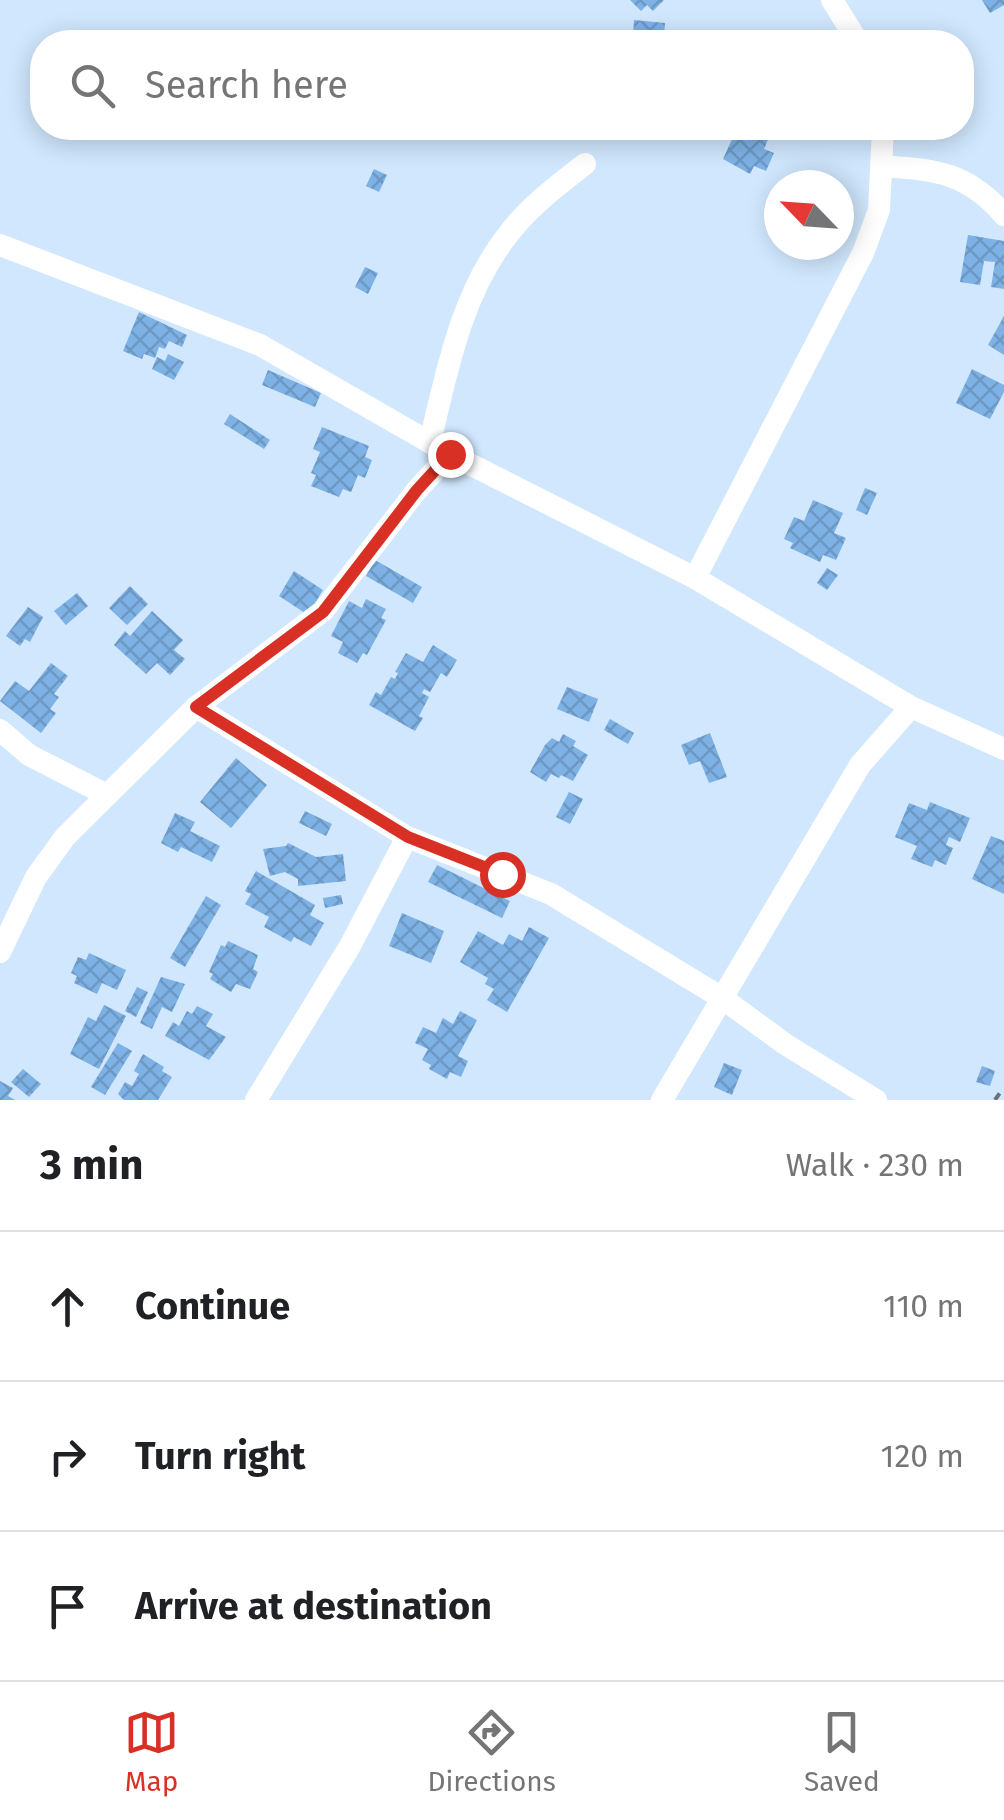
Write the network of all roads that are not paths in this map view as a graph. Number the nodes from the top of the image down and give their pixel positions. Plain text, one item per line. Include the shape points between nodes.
1 (832, 0) edge
2 (851, 30) edge
3 (884, 140) edge
4 (585, 164) dead end
5 (883, 166) junction
6 (1004, 214) edge
7 (0, 245) edge
8 (440, 448) junction
9 (695, 578) junction
10 (196, 707) junction
11 (911, 707) junction
12 (0, 730) edge
13 (1004, 749) edge
14 (107, 795) junction
15 (408, 837) junction
16 (0, 952) edge
17 (722, 998) junction
18 (256, 1100) edge
19 (662, 1100) edge
20 (876, 1100) edge

1 - 2 street
3 - 5 street
4 - 8 street via 508,233 486,270 448,368
5 - 6 street via 951,175 975,186
5 - 9 street via 863,253
7 - 8 street via 260,345
8 - 9 street
8 - 10 street via 417,490 323,612
9 - 11 street
10 - 14 street
10 - 15 street
11 - 13 street
11 - 17 street via 860,765
12 - 14 street via 29,755
14 - 16 street via 36,877
15 - 17 street via 551,894
15 - 18 street
17 - 19 street
17 - 20 street

